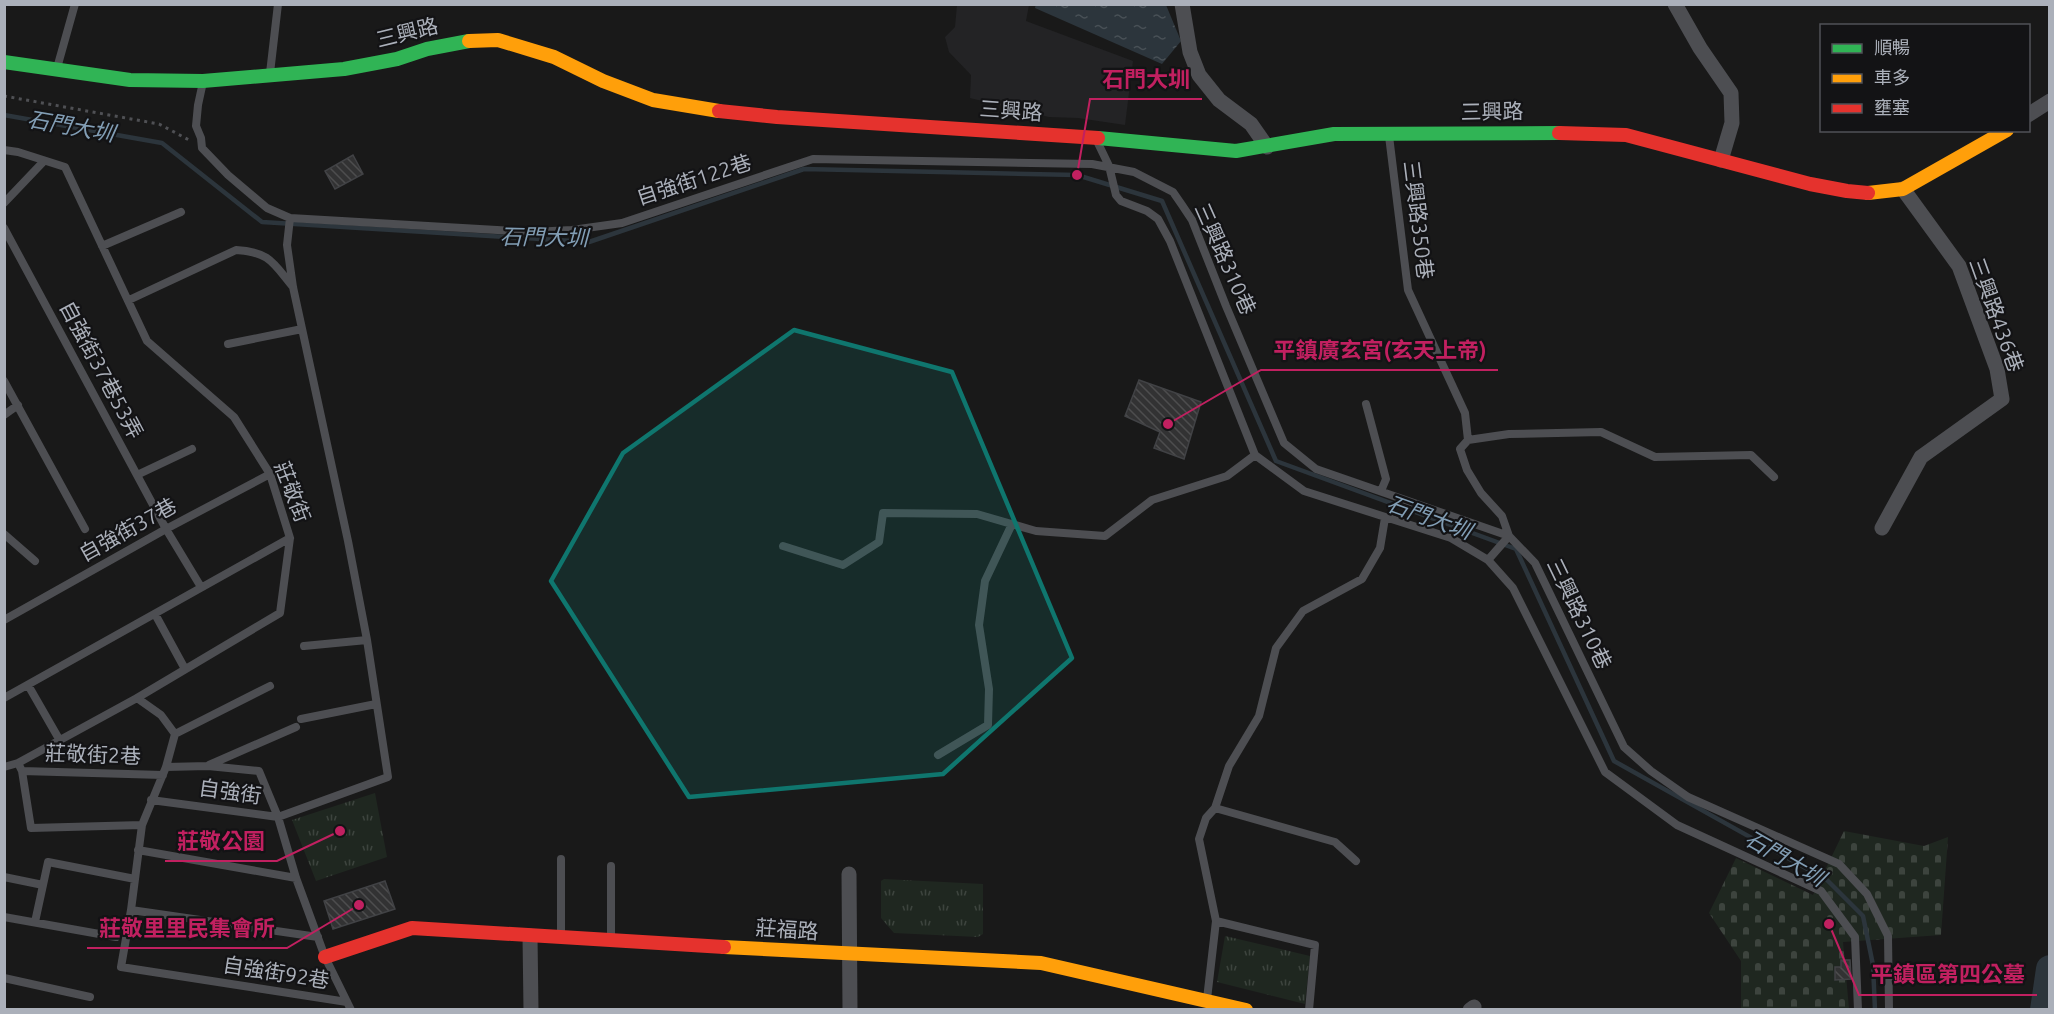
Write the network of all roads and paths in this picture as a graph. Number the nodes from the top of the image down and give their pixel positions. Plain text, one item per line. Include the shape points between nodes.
1 (75, 4) edge
2 (278, 4) edge
3 (1182, 4) edge
4 (1675, 4) edge
5 (4, 62) edge
6 (57, 69) junction
7 (270, 75) junction
8 (203, 81) junction
9 (4, 96) edge
10 (2049, 101) edge
11 (2030, 115) edge
12 (2003, 132) edge
13 (1388, 135) junction
14 (1096, 138) junction
15 (1267, 147) junction
16 (202, 148) junction
17 (4, 150) edge
18 (1721, 160) junction
19 (44, 161) junction
20 (1110, 168) junction
21 (1903, 189) junction
22 (4, 203) edge
23 (181, 212) dead end
24 (289, 223) junction
25 (4, 228) edge
26 (102, 246) junction
27 (293, 287) junction
28 (129, 300) junction
29 (302, 329) junction
30 (228, 345) dead end
31 (4, 381) edge
32 (1366, 404) dead end
33 (18, 405) junction
34 (4, 415) edge
35 (1468, 440) junction
36 (192, 449) dead end
37 (1255, 455) junction
38 (270, 474) junction
39 (136, 475) junction
40 (1774, 477) dead end
41 (1381, 491) junction
42 (1385, 518) junction
43 (1012, 524) junction
44 (1882, 528) dead end
45 (85, 529) dead end
46 (166, 529) junction
47 (4, 534) edge
48 (290, 538) junction
49 (1507, 538) junction
50 (783, 546) dead end
51 (1490, 558) junction
52 (36, 561) dead end
53 (201, 587) junction
54 (155, 614) junction
55 (4, 620) edge
56 (367, 640) junction
57 (304, 646) dead end
58 (185, 669) junction
59 (28, 685) junction
60 (270, 686) dead end
61 (4, 698) edge
62 (137, 698) junction
63 (376, 704) junction
64 (301, 719) dead end
65 (296, 727) dead end
66 (175, 734) junction
67 (59, 739) junction
68 (938, 755) dead end
69 (208, 766) junction
70 (4, 767) edge
71 (20, 767) junction
72 (164, 771) junction
73 (152, 800) junction
74 (1215, 808) junction
75 (279, 817) junction
76 (142, 825) junction
77 (138, 850) junction
78 (561, 860) dead end
79 (1356, 861) dead end
80 (611, 866) dead end
81 (849, 874) dead end
82 (4, 877) edge
83 (296, 878) junction
84 (135, 879) junction
85 (43, 885) junction
86 (131, 910) junction
87 (4, 917) edge
88 (1216, 921) junction
89 (35, 922) junction
90 (530, 936) junction
91 (117, 937) dead end
92 (318, 937) junction
93 (561, 937) junction
94 (611, 939) junction
95 (850, 955) junction
96 (326, 957) junction
97 (4, 978) edge
98 (90, 997) dead end
99 (1206, 1000) junction
100 (349, 1006) edge
101 (1232, 1008) edge
102 (531, 1010) edge
103 (850, 1010) edge
104 (1246, 1010) edge
105 (1309, 1010) edge
106 (1858, 1010) edge
107 (1889, 1010) edge

1 - 6 lane
2 - 7 lane
3 - 15 street via 1190,52 1199,75 1219,100 1251,124
4 - 18 street via 1731,93 1732,123
5 - 6 street, 三興路
6 - 8 street, 三興路 via 130,80
7 - 8 street, 三興路
7 - 14 street, 三興路 via 344,69 465,40 498,40 554,57 653,100 713,110
8 - 16 lane via 196,126
9 - 16 path via 159,124
10 - 11 street
12 - 21 street, 三興路
13 - 15 street, 三興路 via 1334,134
13 - 18 street, 三興路 via 1607,133
13 - 35 lane, 三興路350巷 via 1408,290 1465,413
14 - 15 street, 三興路 via 1212,150
14 - 20 lane, 三興路310巷
16 - 24 lane via 228,175
17 - 19 lane
18 - 21 street, 三興路 via 1844,192
19 - 22 lane
19 - 26 lane, 莊敬街 via 66,167
20 - 24 lane, 自強街122巷 via 1092,164 813,159 622,223 572,230
20 - 37 lane, 三興路310巷 via 1121,201 1158,219 1170,242
20 - 41 lane, 三興路310巷 via 1134,172 1173,192 1192,220 1284,443 1316,469
21 - 44 street, 三興路436巷 via 1959,266 1997,369 2002,399 1921,457
23 - 26 lane
24 - 27 lane via 287,244
25 - 39 lane, 自強街37巷53弄
26 - 28 lane, 莊敬街
27 - 28 lane via 267,257 236,250
27 - 29 lane
28 - 38 lane, 莊敬街 via 147,341 234,417
29 - 30 lane
29 - 56 lane
31 - 33 lane
32 - 41 lane via 1386,479
33 - 34 lane
33 - 45 lane
35 - 40 lane via 1509,434 1601,432 1655,457 1751,455
35 - 49 lane, 三興路350巷 via 1460,449 1467,470 1502,516
36 - 39 lane
37 - 42 lane via 1304,490
37 - 43 lane via 1227,476 1152,500 1105,536 1036,531
38 - 46 lane, 自強街37巷
38 - 48 lane, 莊敬街
39 - 46 lane, 自強街37巷53弄
41 - 49 lane, 三興路310巷
42 - 51 lane via 1451,538
42 - 74 lane via 1380,548 1362,579 1303,611 1276,648 1259,716 1229,766
43 - 50 lane via 977,514 883,513 879,542 843,565
43 - 68 lane via 985,581 979,625 990,689 988,725
46 - 53 lane, 自強街37巷53弄
46 - 55 lane, 自強街37巷
47 - 52 lane
48 - 53 lane
48 - 58 lane, 莊敬街 via 280,613
49 - 51 lane
49 - 107 lane, 三興路310巷 via 1535,563 1624,747 1688,797 1839,864 1868,894 1888,936
51 - 106 lane via 1513,588 1605,772 1677,825 1821,891 1855,937
53 - 54 lane
54 - 58 lane
54 - 59 lane
56 - 57 lane
56 - 63 lane
58 - 62 lane, 莊敬街
59 - 61 lane
59 - 67 lane
60 - 66 lane
62 - 66 lane via 161,715
62 - 67 lane, 莊敬街
63 - 64 lane
63 - 75 lane via 388,777
65 - 69 lane
66 - 72 lane
67 - 71 lane, 莊敬街
69 - 72 lane, 莊敬街2巷
69 - 75 lane, 莊敬街2巷 via 259,771
70 - 71 lane
71 - 72 lane, 莊敬街2巷
71 - 76 lane via 31,828
72 - 73 lane
73 - 75 lane, 自強街
73 - 76 lane
74 - 79 lane via 1335,842
74 - 88 lane via 1206,818 1199,839
75 - 83 lane, 自強街
76 - 77 lane
77 - 83 lane
77 - 84 lane
78 - 93 lane
80 - 94 lane
81 - 95 street
82 - 85 lane
83 - 92 lane, 自強街
84 - 85 lane via 48,862
84 - 86 lane
85 - 89 lane
86 - 92 lane
86 - 100 lane, 自強街92巷 via 121,967
87 - 89 lane
88 - 99 lane
88 - 105 lane via 1315,945
89 - 91 lane
90 - 93 street, 莊福路
90 - 96 street, 莊福路 via 412,928
90 - 102 street
92 - 96 lane, 自強街
93 - 94 street, 莊福路
94 - 95 street, 莊福路
95 - 99 street, 莊福路 via 1041,963
95 - 103 street
96 - 100 lane, 自強街
97 - 98 lane
99 - 101 street, 莊福路
101 - 104 street, 莊福路

